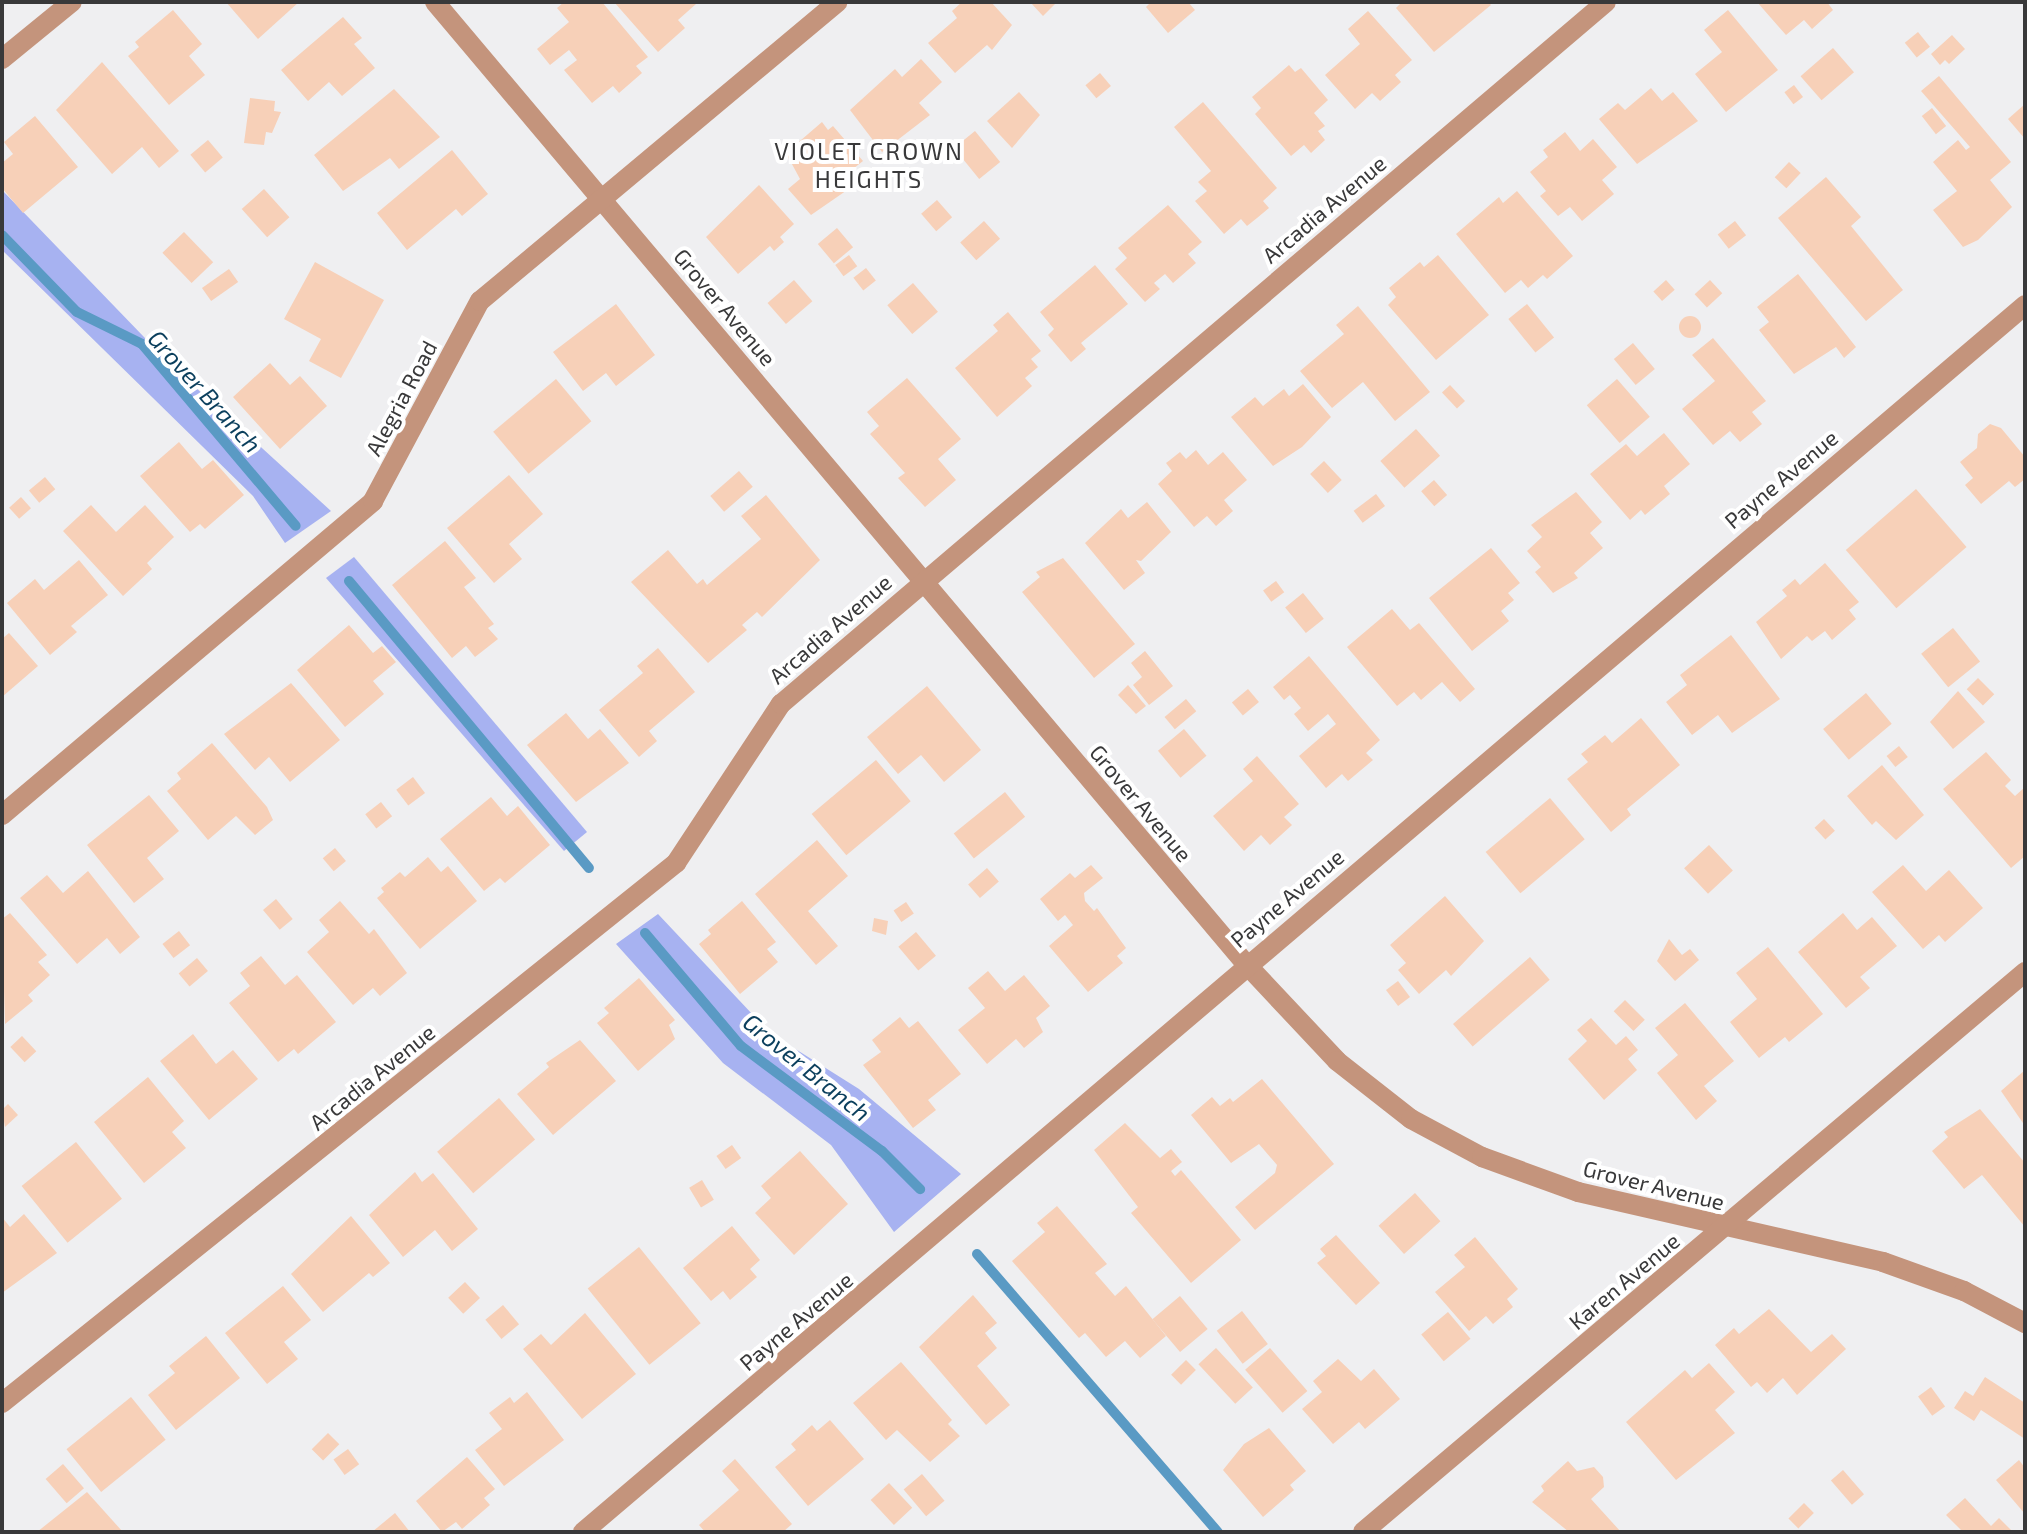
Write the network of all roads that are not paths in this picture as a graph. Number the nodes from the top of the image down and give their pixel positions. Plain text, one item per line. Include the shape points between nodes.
1 (72, 2) edge
2 (435, 2) edge
3 (838, 2) edge
4 (1606, 2) edge
5 (2, 59) edge
6 (604, 200) junction
7 (2025, 305) edge
8 (921, 581) junction
9 (2, 815) edge
10 (1246, 964) junction
11 (2025, 972) edge
12 (1725, 1228) junction
13 (2025, 1323) edge
14 (2, 1403) edge
15 (583, 1532) edge
16 (1363, 1532) edge

1 - 5 street
2 - 6 street, Grover Avenue
3 - 6 street, Alegria Road
4 - 8 street, Arcadia Avenue
6 - 8 street, Grover Avenue
6 - 9 street, Alegria Road via 480,301 373,501
7 - 10 street, Payne Avenue
8 - 10 street, Grover Avenue
8 - 14 street, Arcadia Avenue via 781,704 676,863
10 - 12 street, Grover Avenue via 1337,1061 1411,1119 1482,1157 1578,1192
10 - 15 street, Payne Avenue
11 - 12 street, Karen Avenue
12 - 13 street, Grover Avenue via 1883,1262 1964,1291
12 - 16 street, Karen Avenue

